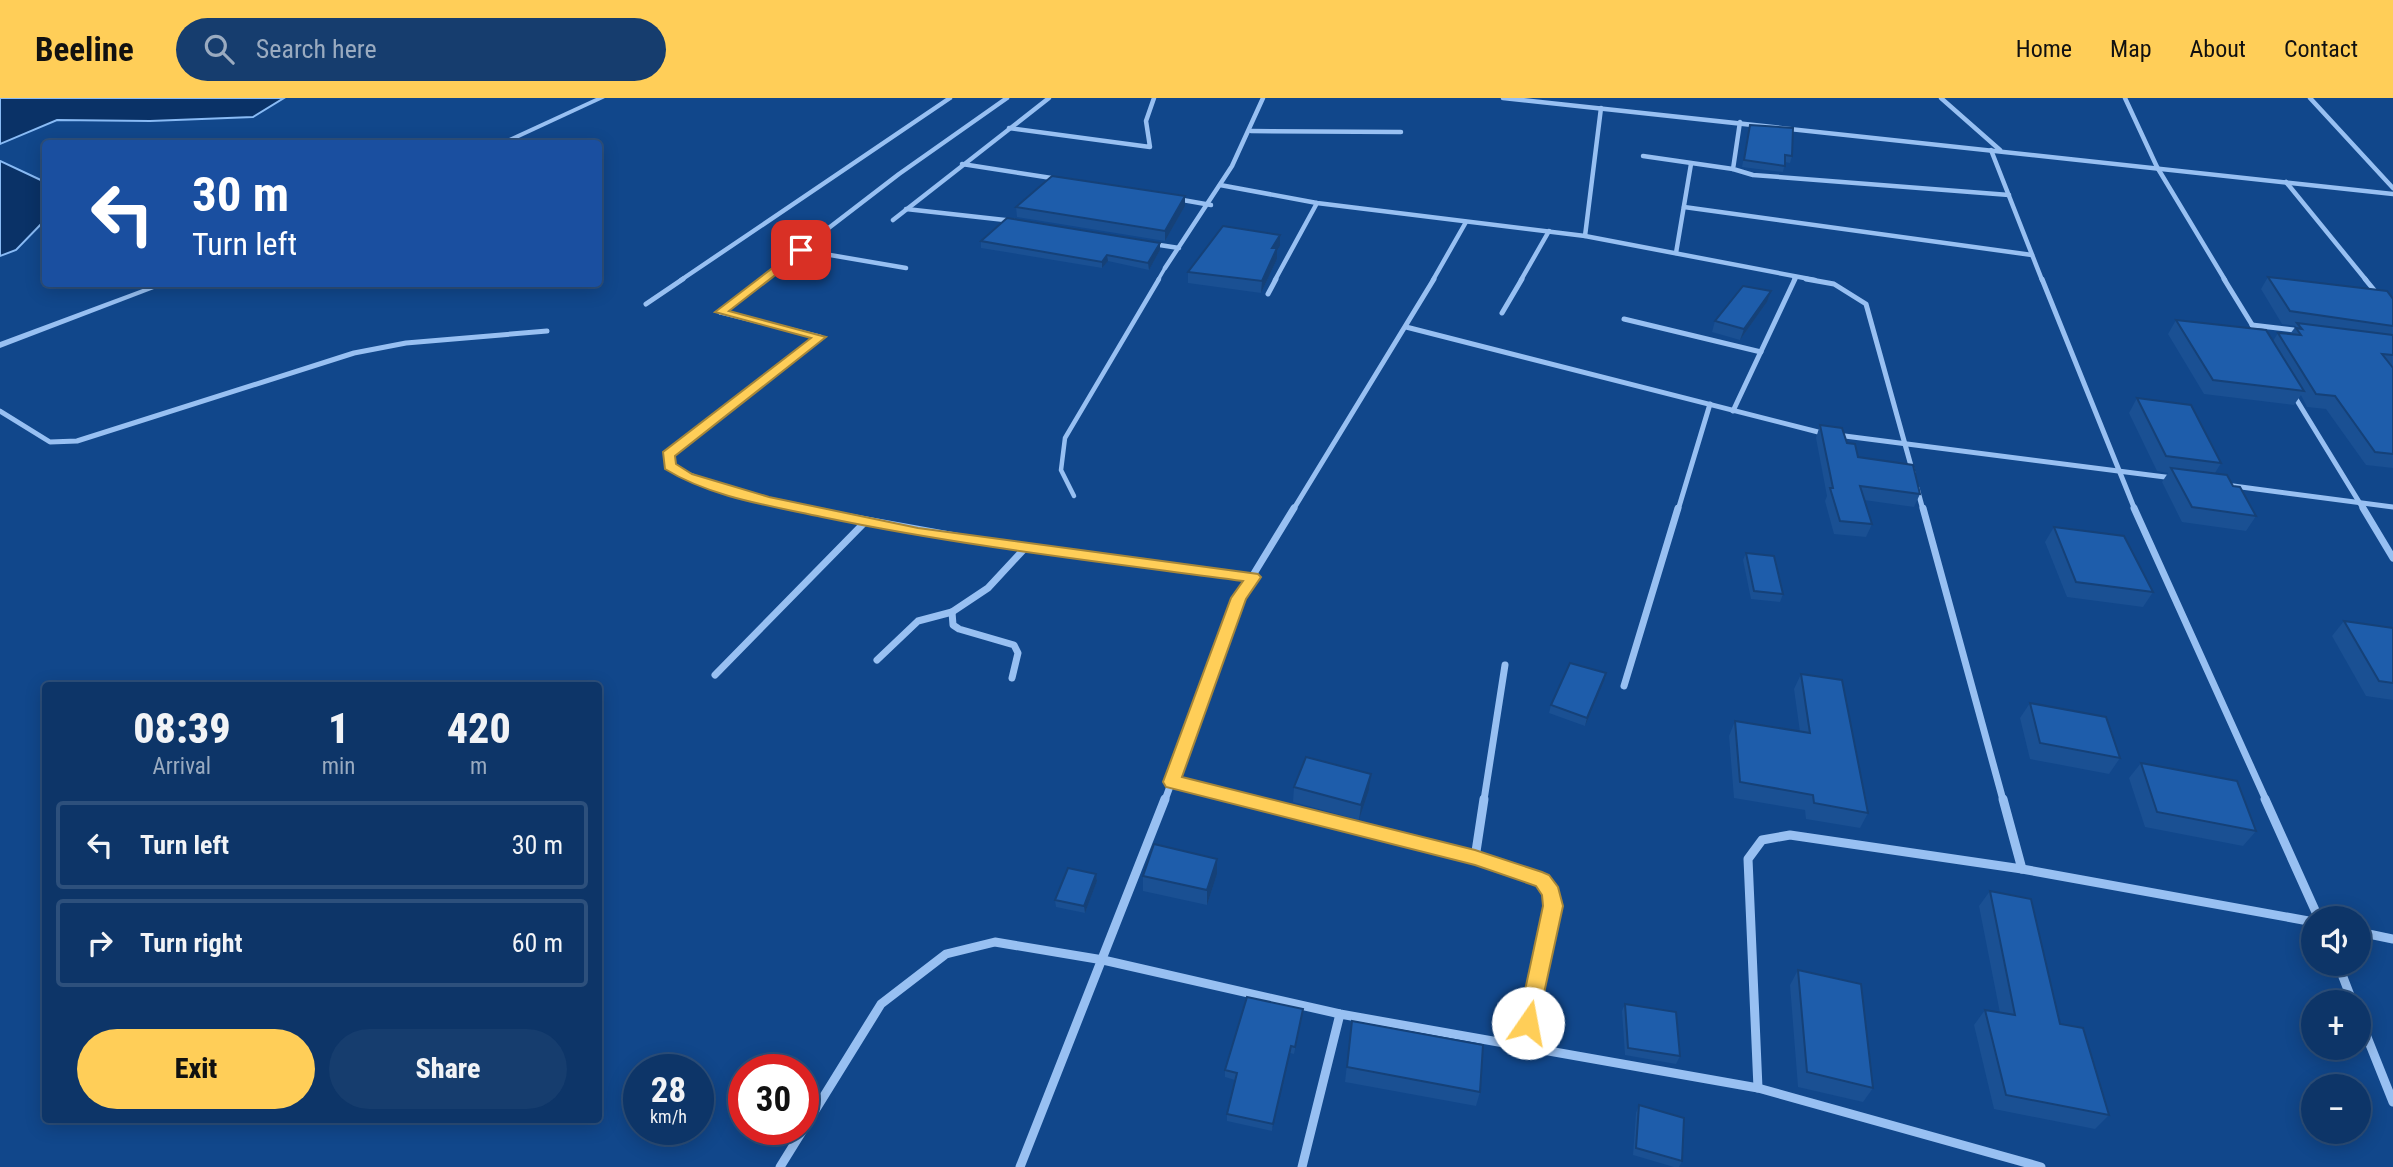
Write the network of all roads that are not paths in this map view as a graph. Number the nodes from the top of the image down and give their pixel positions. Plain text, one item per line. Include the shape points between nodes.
1 (602, 98) edge
2 (950, 98) edge
3 (1007, 98) edge
4 (1049, 98) edge
5 (1154, 98) edge
6 (1263, 98) edge
7 (1503, 98) edge
8 (1941, 98) edge
9 (2125, 98) edge
10 (2310, 98) edge
11 (1601, 108) junction
12 (1740, 122) junction
13 (1009, 128) junction
14 (1251, 131) junction
15 (1401, 132) dead end
16 (508, 140) edge
17 (1991, 150) junction
18 (2000, 151) junction
19 (1643, 156) dead end
20 (962, 164) junction
21 (1691, 164) junction
22 (2157, 167) junction
23 (1733, 169) junction
24 (1065, 180) edge
25 (2286, 182) junction
26 (1220, 184) junction
27 (2393, 188) edge
28 (2393, 194) edge
29 (2009, 195) junction
30 (1171, 198) edge
31 (1317, 203) junction
32 (1211, 205) junction
33 (1684, 207) junction
34 (906, 209) junction
35 (892, 220) dead end
36 (1466, 222) junction
37 (1027, 224) edge
38 (1549, 231) junction
39 (1585, 236) junction
40 (1142, 242) edge
41 (1180, 248) junction
42 (801, 250) junction
43 (1676, 253) junction
44 (2032, 255) junction
45 (906, 268) dead end
46 (1165, 268) joint
47 (1796, 277) junction
48 (155, 287) edge
49 (1268, 294) dead end
50 (2385, 303) edge
51 (646, 304) dead end
52 (1502, 313) dead end
53 (1624, 319) dead end
54 (2252, 325) junction
55 (1406, 327) junction
56 (547, 331) dead end
57 (2316, 333) edge
58 (0, 345) edge
59 (2266, 348) edge
60 (1761, 352) junction
61 (2287, 383) edge
62 (1710, 404) junction
63 (0, 411) edge
64 (1733, 411) junction
65 (1906, 446) junction
66 (2118, 472) junction
67 (2184, 480) edge
68 (2223, 484) edge
69 (1074, 496) dead end
70 (2356, 500) junction
71 (2393, 507) edge
72 (865, 522) junction
73 (1026, 547) junction
74 (2393, 558) edge
75 (1253, 577) junction
76 (952, 612) junction
77 (877, 660) dead end
78 (1505, 665) dead end
79 (715, 675) dead end
80 (1012, 678) dead end
81 (1624, 686) dead end
82 (1172, 782) junction
83 (1475, 858) junction
84 (2022, 869) junction
85 (2313, 906) edge
86 (2301, 920) edge
87 (2371, 934) edge
88 (2393, 939) edge
89 (1103, 960) junction
90 (1340, 1014) junction
91 (1524, 1047) junction
92 (2371, 1047) edge
93 (1758, 1088) junction
94 (2393, 1102) edge
95 (780, 1167) edge
96 (1020, 1167) edge
97 (1302, 1167) edge
98 (2041, 1167) edge

1 - 16 street
2 - 51 street
3 - 42 street
4 - 13 street
5 - 13 street via 1146,121 1150,147
6 - 14 street
7 - 11 street
8 - 18 street
9 - 22 street
10 - 27 street
11 - 12 street
11 - 39 street
12 - 17 street
12 - 23 street
13 - 20 street
14 - 15 street
14 - 26 street
17 - 18 street
17 - 29 street
18 - 22 street
19 - 21 street
20 - 24 street
20 - 34 street
21 - 23 street
21 - 33 street
22 - 25 street
22 - 54 street
23 - 29 street via 1754,175
25 - 28 street
25 - 50 street
26 - 31 street
26 - 32 street
29 - 44 street
30 - 32 street
31 - 36 street
31 - 49 street
32 - 41 street
33 - 43 street
33 - 44 street
34 - 35 street
34 - 37 street
36 - 38 street
36 - 55 street
38 - 39 street
38 - 52 street
39 - 43 street
40 - 41 street
41 - 46 street
42 - 45 street
42 - 72 street via 720,312 820,337 667,455 670,466 687,477 766,501
43 - 47 street
44 - 66 street
46 - 69 lane via 1065,438 1062,470
47 - 60 street
47 - 65 street via 1834,284 1866,304
48 - 58 street
53 - 60 street
54 - 57 street
54 - 59 street
55 - 62 street
55 - 75 street
56 - 63 street via 407,343 354,353 78,441 50,442
60 - 64 street
61 - 70 street
62 - 64 street
62 - 81 street
64 - 65 street via 1806,431
65 - 66 street
65 - 84 street
66 - 67 street
66 - 85 street
68 - 70 street
70 - 71 street
70 - 74 street
72 - 73 street
72 - 79 street
73 - 75 street
73 - 76 street via 988,588
75 - 82 street via 1239,598
76 - 77 street via 918,621
76 - 80 street via 953,625 960,629 1014,645 1018,653
78 - 83 street
82 - 83 street
82 - 89 street
83 - 91 street via 1542,880 1551,893 1553,906
84 - 86 street
84 - 93 street via 1790,835 1762,840 1748,859
87 - 88 street
89 - 90 street
89 - 95 street via 995,942 946,954 881,1004
89 - 96 street
90 - 91 street
90 - 97 street
91 - 93 street
92 - 94 street
93 - 98 street

